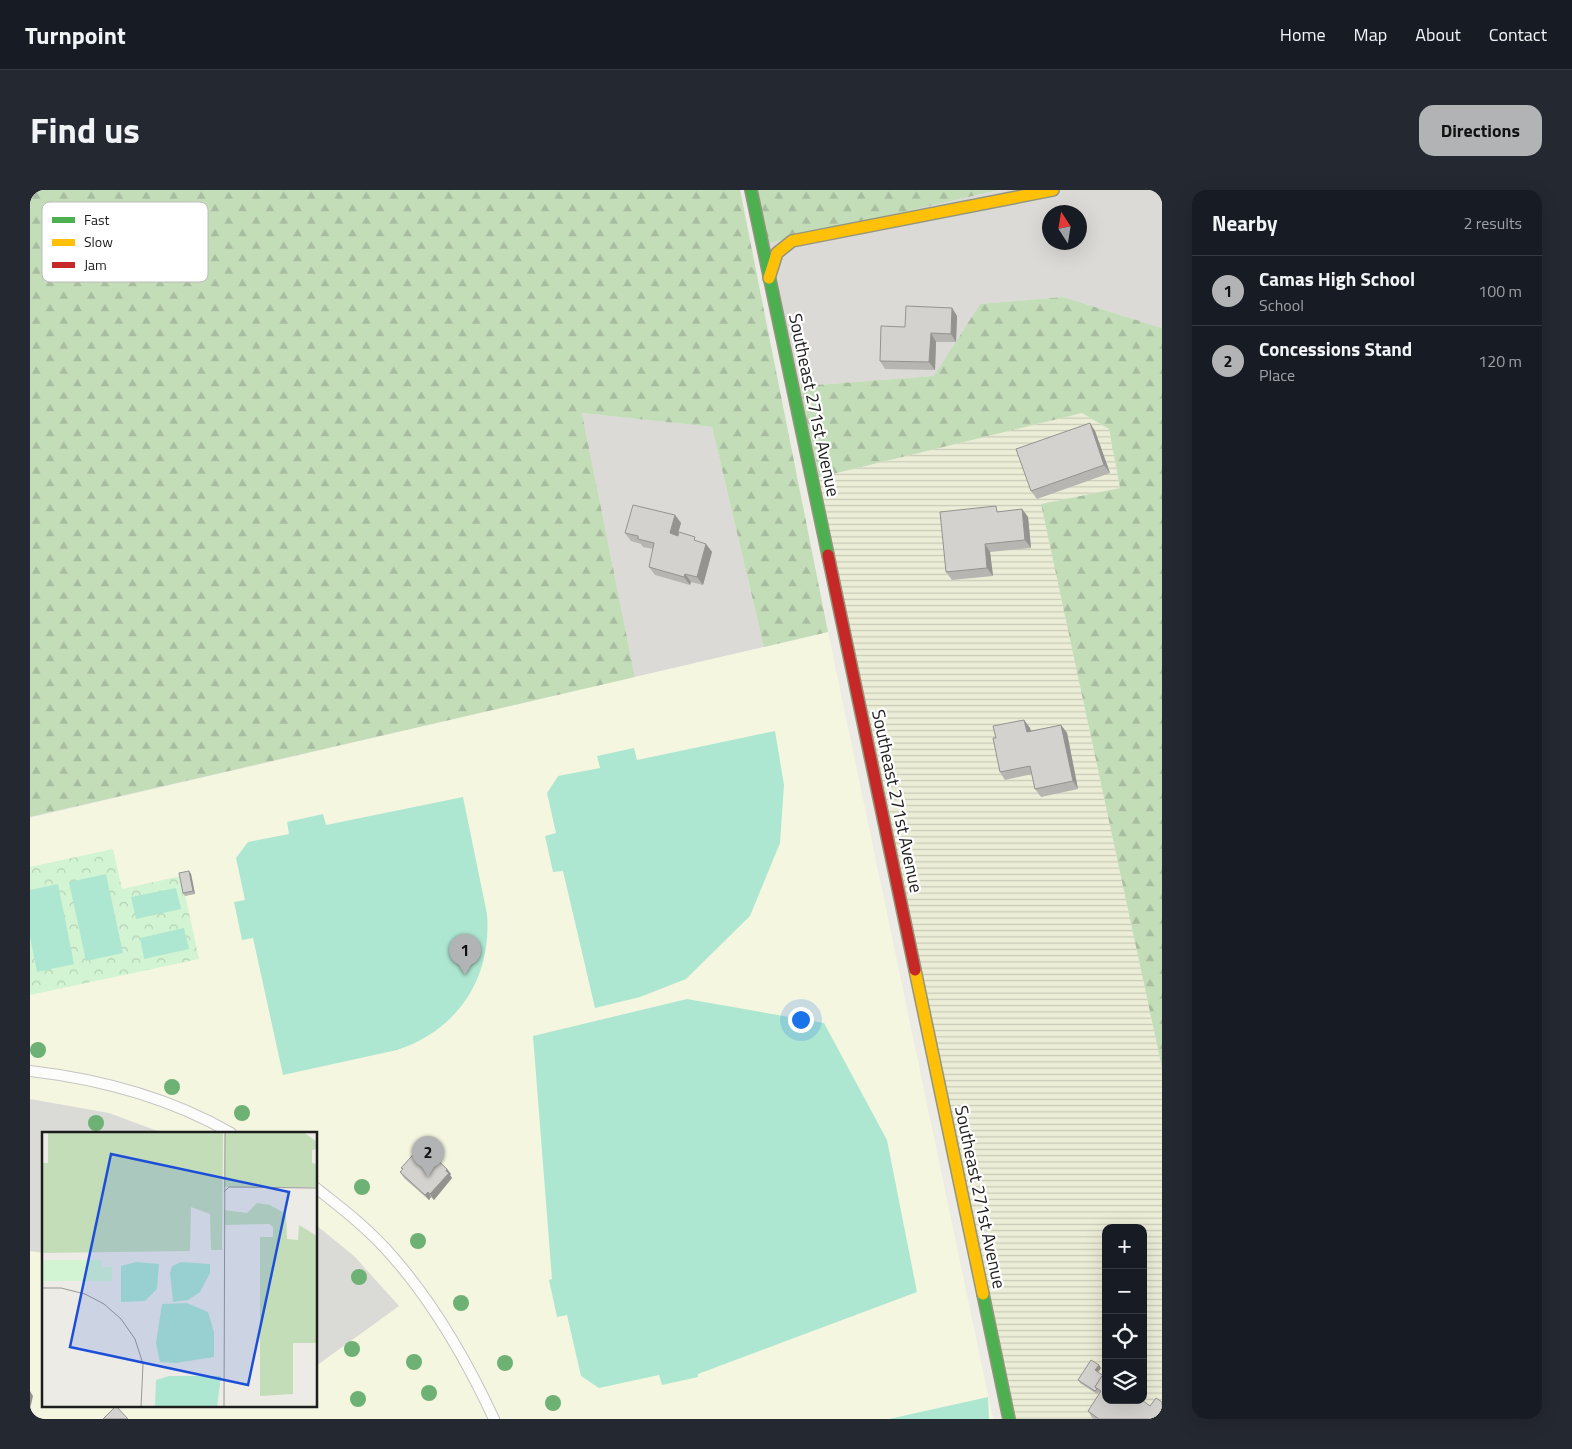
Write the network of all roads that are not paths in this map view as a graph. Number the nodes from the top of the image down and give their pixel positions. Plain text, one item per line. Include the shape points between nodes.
1 (751, 190) edge
2 (1053, 190) edge
3 (769, 278) junction
4 (30, 1071) edge
5 (229, 1132) edge
6 (318, 1190) edge
7 (494, 1419) edge
8 (1009, 1419) edge

1 - 3 street, Southeast 271st Avenue
2 - 3 street via 792,240 777,253
3 - 8 street, Southeast 271st Avenue
4 - 5 lane via 141,1094
6 - 7 lane via 368,1232 413,1281 461,1352

